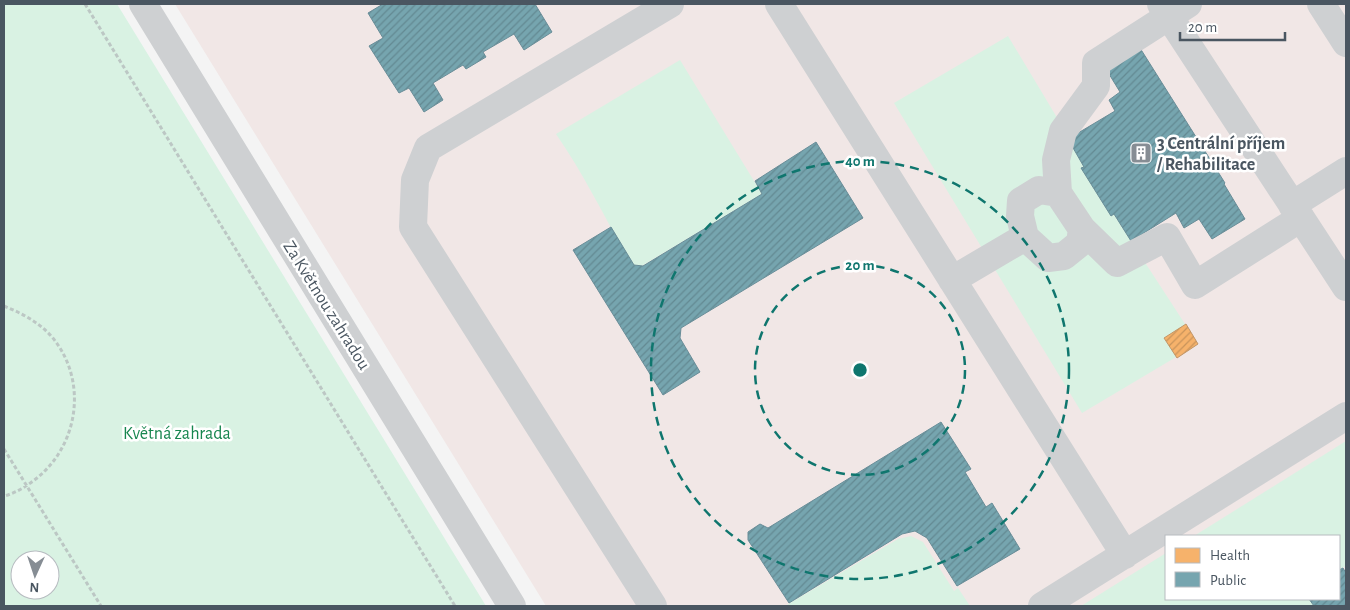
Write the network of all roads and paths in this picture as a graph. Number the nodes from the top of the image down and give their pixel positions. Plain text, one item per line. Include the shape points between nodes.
1 (85, 4) edge
2 (142, 4) edge
3 (670, 4) edge
4 (779, 4) edge
5 (1321, 4) edge
6 (1173, 8) edge
7 (1346, 43) edge
8 (1346, 171) edge
9 (1058, 193) junction
10 (1297, 212) junction
11 (1082, 229) junction
12 (1025, 237) junction
13 (952, 280) junction
14 (1346, 287) edge
15 (4, 306) edge
16 (1346, 416) edge
17 (4, 449) edge
18 (27, 486) junction
19 (4, 496) edge
20 (1125, 555) junction
21 (101, 606) edge
22 (455, 606) edge
23 (512, 606) edge
24 (653, 606) edge
25 (1042, 606) edge

1 - 22 path
2 - 23 street, Za Květnou zahradou
3 - 24 street via 428,148 415,180 413,227
4 - 13 street
5 - 7 street
6 - 9 street via 1096,63 1096,86 1063,131 1056,160
6 - 10 street
8 - 10 street
9 - 11 street
9 - 12 street via 1039,190 1022,200 1020,216
10 - 11 street via 1195,285 1167,237 1117,263
10 - 14 street
11 - 12 street via 1080,243 1064,256 1048,258
12 - 13 street
13 - 20 street
15 - 18 path via 30,318 52,337 67,361 75,389 74,418 66,444 50,468
16 - 20 street
17 - 18 path
18 - 19 path
18 - 21 path
20 - 25 street

